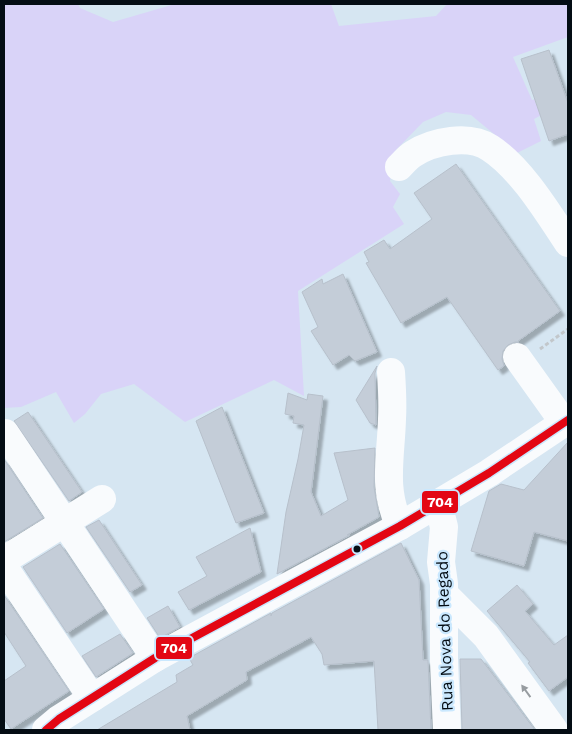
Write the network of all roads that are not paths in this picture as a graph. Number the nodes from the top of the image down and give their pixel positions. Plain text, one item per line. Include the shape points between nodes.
1 (399, 167) dead end
2 (568, 243) edge
3 (519, 360) road end
4 (391, 372) dead end
5 (566, 421) edge
6 (5, 433) edge
7 (102, 499) dead end
8 (434, 506) junction
9 (64, 523) junction
10 (400, 526) junction
11 (4, 560) edge
12 (4, 567) edge
13 (444, 594) junction
14 (155, 658) junction
15 (92, 698) junction
16 (46, 730) edge
17 (447, 730) edge
18 (554, 730) edge

1 - 2 street via 413,154 444,140 471,141 489,147 511,165
3 - 5 street
4 - 10 street via 393,417 388,474 393,511
5 - 8 street
6 - 9 street
7 - 9 street
8 - 10 street
8 - 13 street, Rua Nova do Regado via 444,527 441,562
9 - 11 street
9 - 14 street
10 - 14 street
12 - 15 street
13 - 17 street, Rua Nova do Regado
18 -> 13 street via 486,636
14 - 15 street
15 - 16 street

